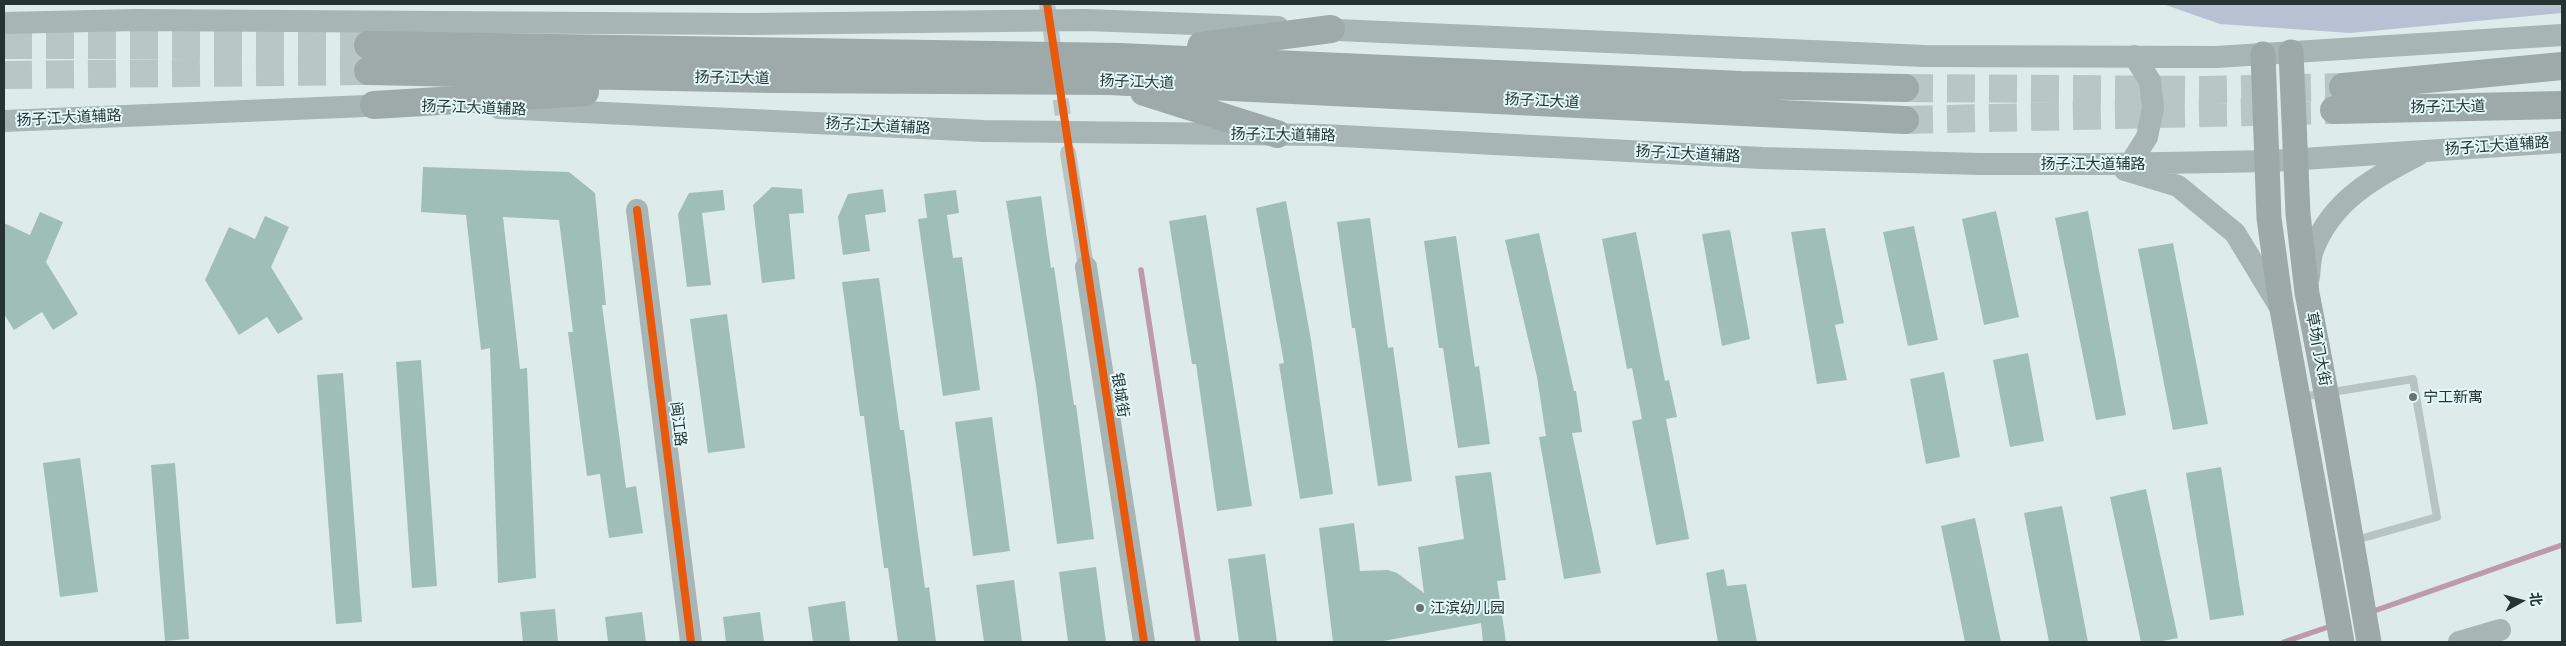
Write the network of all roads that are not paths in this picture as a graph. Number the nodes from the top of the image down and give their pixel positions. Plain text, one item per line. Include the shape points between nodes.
1 (4, 23) edge
2 (1331, 29) junction
3 (2562, 35) edge
4 (2291, 52) junction
5 (2262, 54) junction
6 (2134, 56) junction
7 (2562, 66) edge
8 (1114, 69) junction
9 (772, 79) junction
10 (1905, 88) tunnel mouth
11 (374, 105) junction
12 (2562, 105) edge
13 (1905, 120) tunnel mouth
14 (4, 121) edge
15 (1277, 134) junction
16 (2562, 142) edge
17 (2426, 151) junction
18 (1068, 152) tunnel mouth
19 (2294, 159) junction
20 (2266, 161) junction
21 (2119, 164) junction
22 (637, 210) dead end
23 (1086, 268) joint
24 (2307, 292) junction
25 (2282, 309) junction
26 (2326, 392) junction
27 (2298, 398) junction
28 (2352, 541) junction
29 (2500, 630) dead end
30 (2367, 635) edge
31 (2341, 638) edge
32 (691, 642) edge
33 (1144, 642) edge
34 (2459, 642) edge

1 - 2 main road via 136,20 751,24 1086,20
2 - 6 main road via 1924,56
2 - 8 highway
3 - 4 main road
4 - 5 main road
4 - 19 main road, 草场门大街
5 - 6 main road
5 - 20 main road, 草场门大街
6 - 21 main road via 2150,81 2153,108 2147,137
7 - 12 highway, 扬子江大道 via 2339,98
8 - 9 highway, 扬子江大道
8 - 9 highway, 扬子江大道 via 368,58
8 - 10 highway, 扬子江大道
8 - 13 highway, 扬子江大道
8 - 15 highway
9 - 11 highway via 664,89
11 - 14 main road, 扬子江大道辅路
11 - 15 main road, 扬子江大道辅路 via 984,130
15 - 21 main road, 扬子江大道辅路 via 1762,158
16 - 17 main road, 扬子江大道辅路
17 - 19 main road, 扬子江大道辅路
17 - 24 main road via 2369,181 2336,210 2313,251
18 - 23 street, 银城街
19 - 20 main road, 扬子江大道辅路
19 - 24 main road, 草场门大街
20 - 21 main road, 扬子江大道辅路
20 - 25 main road, 草场门大街 via 2269,218
21 - 25 main road via 2178,186 2235,234
22 - 32 main road, 闽江路
23 - 33 main road, 银城街
24 - 26 main road, 草场门大街
25 - 27 main road, 草场门大街
26 - 27 lane
26 - 28 main road, 草场门大街
26 - 28 lane via 2413,379 2437,517
27 - 31 main road, 草场门大街
28 - 30 main road, 草场门大街
29 - 34 main road

